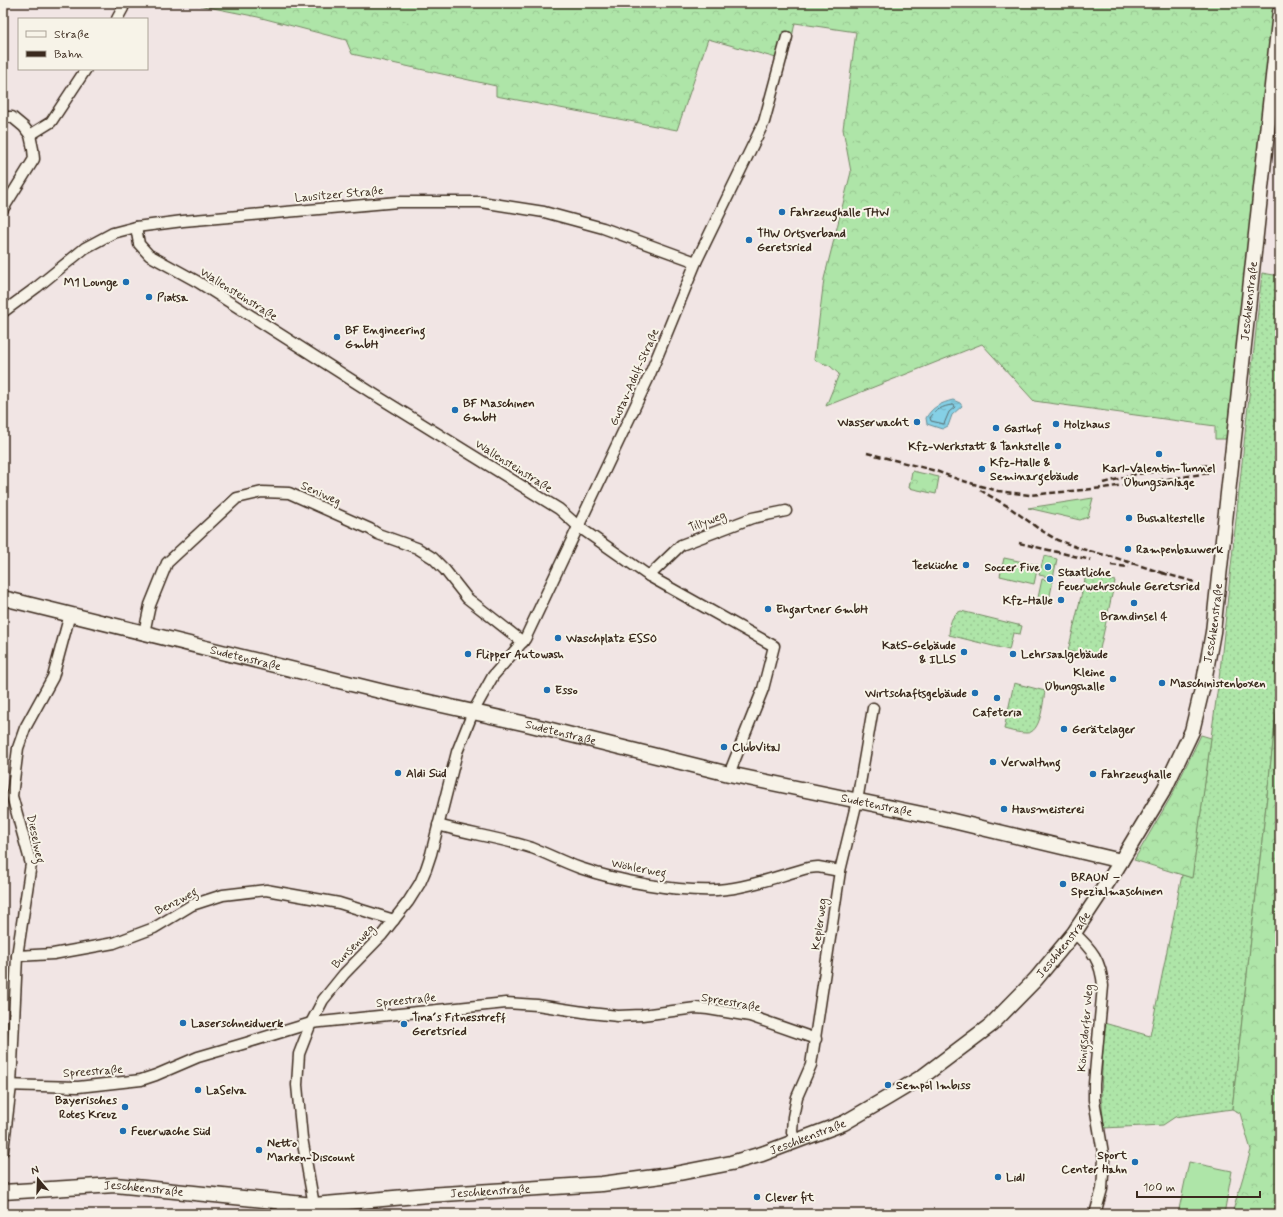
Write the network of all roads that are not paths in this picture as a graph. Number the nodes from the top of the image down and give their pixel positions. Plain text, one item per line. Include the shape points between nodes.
1 (122, 8) dead end
2 (1280, 12) edge
3 (117, 18) edge
4 (787, 37) dead end
5 (85, 70) edge
6 (3, 117) edge
7 (30, 134) junction
8 (3, 209) edge
9 (136, 227) junction
10 (696, 262) junction
11 (3, 312) edge
12 (786, 510) dead end
13 (579, 527) junction
14 (649, 576) junction
15 (3, 598) edge
16 (70, 614) junction
17 (144, 633) junction
18 (523, 642) junction
19 (874, 708) dead end
20 (473, 712) junction
21 (729, 774) junction
22 (857, 801) junction
23 (438, 825) junction
24 (1121, 861) junction
25 (840, 871) junction
26 (394, 920) junction
27 (1074, 934) junction
28 (17, 956) junction
29 (311, 1023) junction
30 (816, 1038) junction
31 (7, 1086) edge
32 (796, 1142) junction
33 (3, 1151) edge
34 (3, 1192) edge
35 (314, 1205) junction
36 (283, 1208) edge
37 (1095, 1214) edge

1 - 3 street
2 - 24 street, Jeschkenstraße via 1213,632 1205,675 1192,731 1165,788
4 - 10 street, Gustav-Adolf-Straße via 764,122
5 - 7 street via 51,122
6 - 7 street via 12,117
7 - 8 street via 34,159
9 - 10 street, Lausitzer Straße via 398,202 481,202 544,212 603,228
9 - 11 street, Lausitzer Straße via 113,234 85,248
9 - 13 street, Wallensteinstraße via 139,244 149,255 198,282 559,509
10 - 13 street, Gustav-Adolf-Straße via 648,379
12 - 14 street, Tillyweg via 752,518 681,545
13 - 14 street, Wallensteinstraße
13 - 18 street, Gustav-Adolf-Straße
14 - 21 street, Wallensteinstraße via 774,646 763,689
15 - 16 street, Sudetenstraße
16 - 17 street, Sudetenstraße
16 - 28 street, Dieselweg via 53,677 25,728 18,748 12,796 31,864
17 - 18 street, Seniweg via 150,604 167,563 237,498 262,492 289,493 378,534 417,548 433,558 467,598
17 - 20 street, Sudetenstraße
18 - 20 street, Gustav-Adolf-Straße via 493,676
19 - 22 street, Keplerweg
20 - 21 street, Sudetenstraße
20 - 23 street, Bunsenweg via 457,752
21 - 22 street, Sudetenstraße
22 - 24 street, Sudetenstraße
22 - 25 street, Keplerweg
23 - 25 street, Wöhlerweg via 532,848 581,868 616,878 684,889 731,889 808,868
23 - 26 street, Bunsenweg via 420,883
24 - 27 street, Jeschkenstraße
25 - 30 street, Keplerweg
26 - 28 street, Benzweg via 339,903 266,890 223,895 192,905 154,928 114,943 53,954
26 - 29 street, Bunsenweg via 323,1000
27 - 32 street, Jeschkenstraße via 1036,979 991,1025 922,1077 844,1123
27 - 37 street, Königsdorfer Weg via 1087,945 1102,972 1094,1100 1104,1171
28 - 31 street, Dieselweg
29 - 30 street, Spreestraße via 506,1003 618,1016 696,1008 750,1016
29 - 31 street, Spreestraße via 198,1057 140,1080 78,1087
29 - 35 street, Bunsenweg via 299,1054 297,1085 302,1138
30 - 32 street, Keplerweg via 811,1065 793,1117 792,1132
31 - 33 street, Dieselweg
32 - 35 street, Jeschkenstraße via 731,1162 632,1181
34 - 36 street, Jeschkenstraße via 115,1185
35 - 36 street, Jeschkenstraße

